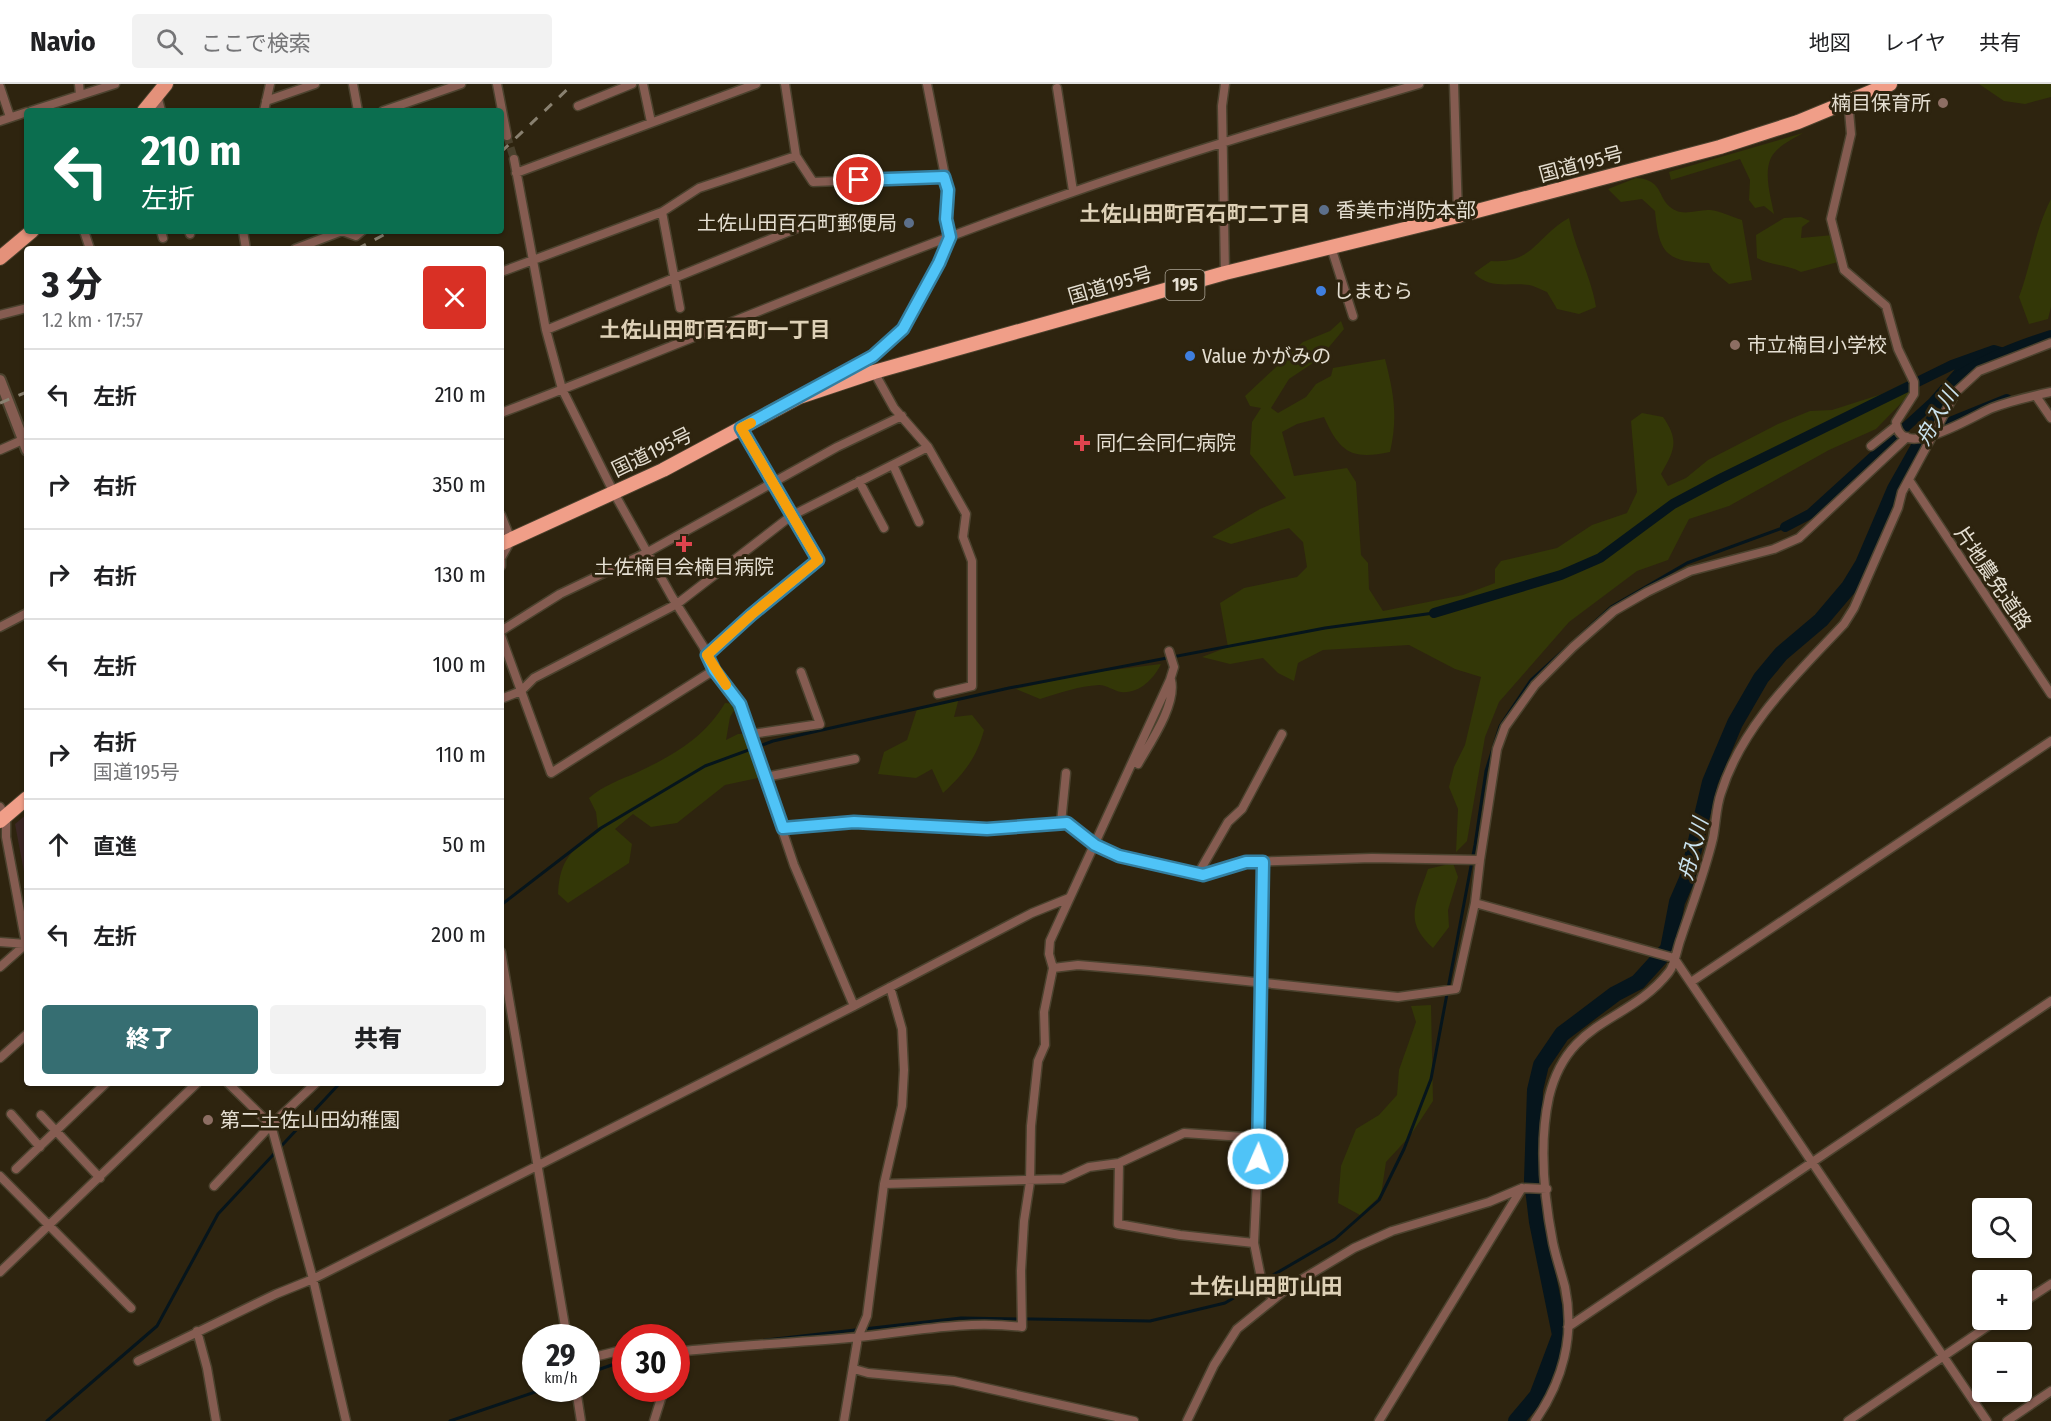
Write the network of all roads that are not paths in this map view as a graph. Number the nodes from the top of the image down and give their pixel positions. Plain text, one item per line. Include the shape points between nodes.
1 (79, 84) edge
2 (115, 84) edge
3 (270, 84) edge
4 (315, 84) edge
5 (353, 84) edge
6 (461, 84) edge
7 (497, 84) edge
8 (632, 84) edge
9 (643, 84) edge
10 (756, 84) edge
11 (785, 84) edge
12 (927, 84) edge
13 (1225, 84) edge
14 (1419, 84) edge
15 (1454, 84) edge
16 (1890, 84) edge
17 (0, 87) edge
18 (1057, 88) dead end
19 (162, 90) edge
20 (80, 95) junction
21 (266, 101) junction
22 (1845, 102) junction
23 (578, 106) dead end
24 (47, 108) edge
25 (147, 108) edge
26 (161, 108) edge
27 (265, 108) edge
28 (357, 108) edge
29 (392, 108) edge
30 (502, 108) edge
31 (24, 113) edge
32 (10, 117) junction
33 (504, 120) edge
34 (0, 121) edge
35 (651, 123) junction
36 (507, 136) dead end
37 (1223, 142) junction
38 (796, 156) junction
39 (514, 159) tunnel mouth
40 (516, 173) junction
41 (944, 177) junction
42 (1073, 191) junction
43 (662, 212) junction
44 (1458, 216) junction
45 (810, 223) dead end
46 (28, 234) edge
47 (334, 234) edge
48 (950, 237) junction
49 (303, 246) edge
50 (1331, 247) junction
51 (0, 258) edge
52 (532, 261) junction
53 (504, 271) edge
54 (1225, 273) junction
55 (675, 279) junction
56 (680, 308) dead end
57 (24, 309) edge
58 (0, 315) edge
59 (1353, 316) dead end
60 (546, 330) junction
61 (2051, 343) edge
62 (874, 372) junction
63 (0, 380) edge
64 (562, 389) junction
65 (2051, 392) edge
66 (2036, 396) junction
67 (799, 397) junction
68 (504, 412) edge
69 (902, 416) junction
70 (2051, 418) edge
71 (741, 428) junction
72 (1897, 428) junction
73 (1927, 436) junction
74 (1906, 437) junction
75 (24, 438) edge
76 (24, 444) edge
77 (1871, 446) dead end
78 (928, 447) junction
79 (0, 450) edge
80 (893, 465) junction
81 (1908, 480) junction
82 (859, 481) junction
83 (772, 483) junction
84 (614, 493) junction
85 (791, 516) junction
86 (919, 522) dead end
87 (884, 528) dead end
88 (506, 542) edge
89 (648, 552) junction
90 (677, 604) junction
91 (24, 615) edge
92 (0, 627) edge
93 (504, 629) edge
94 (504, 644) edge
95 (1169, 651) dead end
96 (707, 655) junction
97 (714, 670) junction
98 (801, 672) dead end
99 (521, 691) junction
100 (938, 694) dead end
101 (2051, 694) edge
102 (504, 698) edge
103 (1282, 734) dead end
104 (753, 736) junction
105 (2051, 741) edge
106 (855, 759) dead end
107 (1066, 773) dead end
108 (766, 777) junction
109 (24, 800) edge
110 (2, 815) edge
111 (1061, 823) junction
112 (783, 828) junction
113 (1095, 845) junction
114 (1478, 860) junction
115 (1263, 862) junction
116 (1198, 874) junction
117 (1069, 898) junction
118 (1475, 903) junction
119 (24, 933) edge
120 (0, 942) edge
121 (24, 944) edge
122 (24, 946) edge
123 (1674, 958) junction
124 (0, 967) edge
125 (1053, 968) junction
126 (504, 969) edge
127 (1260, 981) junction
128 (1691, 982) junction
129 (890, 987) junction
130 (2051, 1001) edge
131 (854, 1006) junction
132 (24, 1037) edge
133 (0, 1058) edge
134 (103, 1086) edge
135 (194, 1086) edge
136 (231, 1086) edge
137 (313, 1086) edge
138 (10, 1114) dead end
139 (41, 1115) dead end
140 (271, 1125) junction
141 (56, 1132) junction
142 (1259, 1138) junction
143 (40, 1146) junction
144 (1813, 1161) junction
145 (1119, 1163) junction
146 (539, 1166) junction
147 (16, 1169) dead end
148 (0, 1176) edge
149 (100, 1178) junction
150 (1030, 1182) junction
151 (884, 1184) junction
152 (214, 1186) dead end
153 (1522, 1188) junction
154 (1547, 1189) junction
155 (49, 1227) junction
156 (1254, 1243) junction
157 (0, 1272) edge
158 (313, 1279) junction
159 (2051, 1284) edge
160 (2032, 1296) edge
161 (1274, 1298) junction
162 (131, 1308) dead end
163 (565, 1324) edge
164 (1568, 1327) junction
165 (1982, 1330) edge
166 (197, 1331) junction
167 (858, 1337) junction
168 (690, 1351) edge
169 (1944, 1356) junction
170 (138, 1361) dead end
171 (854, 1369) junction
172 (2051, 1391) edge
173 (578, 1402) edge
174 (660, 1402) edge
175 (216, 1421) edge
176 (346, 1421) edge
177 (581, 1421) edge
178 (654, 1421) edge
179 (844, 1421) edge
180 (1134, 1421) edge
181 (1187, 1421) edge
182 (1379, 1421) edge
183 (1535, 1421) edge
184 (1848, 1421) edge
185 (1987, 1421) edge
186 (2007, 1421) edge

1 - 20 street
2 - 20 street
3 - 21 street
4 - 21 street
5 - 28 street
6 - 29 street
7 - 30 street
8 - 23 street
9 - 35 street
10 - 35 street
11 - 38 street
12 - 41 street
13 - 37 street
14 - 37 street
15 - 44 street
16 - 22 highway, 国道195号 / 195
17 - 32 street
18 - 42 street
19 - 25 main road
19 - 26 street
20 - 24 street
21 - 27 street
22 - 44 highway, 国道195号 / 195 via 1798,122 1719,147
22 - 72 street via 1851,134 1832,210 1833,230 1844,270 1886,306 1914,386 1898,416
31 - 32 street
32 - 34 street
33 - 36 street
35 - 40 street
37 - 42 street
37 - 54 street
38 - 41 street via 813,182
38 - 43 street via 699,188
39 - 40 street
40 - 52 street
41 - 48 street
42 - 48 street
43 - 52 street
43 - 55 street
44 - 50 highway, 国道195号 / 195
45 - 55 street
46 - 51 main road
47 - 49 street
48 - 64 street
48 - 67 street via 903,329 873,356
50 - 54 highway, 国道195号 / 195
50 - 59 street
52 - 53 street
52 - 60 street
54 - 62 highway, 国道195号 / 195
55 - 56 street
55 - 60 street
57 - 58 street
60 - 64 street
61 - 73 street via 1979,371 1956,392
62 - 67 highway, 国道195号 / 195
62 - 69 street
63 - 75 street
64 - 68 street
64 - 84 street
65 - 66 street
66 - 70 street
66 - 73 street via 1992,408 1940,435
67 - 71 highway, 国道195号 / 195
69 - 78 street
69 - 83 street
71 - 83 street
71 - 84 highway, 国道195号 / 195
72 - 74 street
72 - 77 street
73 - 74 street
73 - 81 street
74 - 114 street via 1799,538 1774,549 1690,571 1614,611 1573,647 1535,685 1505,727 1497,749
76 - 79 street
78 - 80 street
78 - 100 street via 966,514 963,537 972,561 972,686
80 - 82 street
80 - 86 street
81 - 101 street, 片地農免道路
81 - 123 street via 1849,616 1786,686 1739,750 1721,793 1705,868
82 - 85 street
82 - 87 street
83 - 85 street
83 - 89 street
84 - 88 highway, 国道195号 / 195
84 - 89 street
85 - 90 street
85 - 96 street via 818,560
89 - 90 street
89 - 93 street via 560,594
90 - 96 street
90 - 99 street via 534,678
91 - 92 street
94 - 99 street
95 - 113 street via 1174,667 1170,680
96 - 97 street
97 - 99 street via 551,773
97 - 104 street via 740,704
98 - 104 street via 820,724
99 - 102 street
103 - 116 street via 1242,809 1228,822
104 - 108 street
105 - 128 street
106 - 108 street
107 - 111 street
108 - 112 street
109 - 110 highway
110 - 119 street
111 - 112 street via 987,829 854,822
111 - 113 street via 1067,823
112 - 131 street via 794,865
113 - 116 street via 1119,856
113 - 117 street
114 - 115 street
114 - 118 street
115 - 116 street via 1246,862
115 - 127 street
117 - 125 street via 1050,941
117 - 129 street via 1032,913
118 - 123 street
118 - 127 street via 1456,989 1398,997
120 - 121 street
122 - 124 street
123 - 128 street
123 - 154 street via 1671,971 1651,992 1582,1037 1564,1059 1549,1097 1545,1128
125 - 127 street via 1078,965
125 - 150 street via 1044,1012 1045,1045 1036,1072
126 - 146 street
127 - 142 street
128 - 144 street
129 - 131 street
129 - 151 street via 902,1029 904,1070 902,1106
130 - 144 street
131 - 146 street
132 - 133 street
134 - 141 street
135 - 149 street
136 - 140 street
137 - 140 street
138 - 143 street
139 - 141 street
140 - 152 street
140 - 158 street
141 - 143 street
141 - 149 street
142 - 145 street via 1184,1132
142 - 156 street
143 - 147 street
144 - 164 street
144 - 169 street
145 - 150 street via 1089,1167 1063,1179
145 - 156 street via 1118,1224
146 - 158 street
146 - 163 street
148 - 155 street
149 - 155 street
150 - 151 street
150 - 167 street via 1023,1241 1022,1327 955,1325
151 - 167 street via 864,1320
153 - 154 street
153 - 161 street via 1392,1231 1354,1248
153 - 182 street
154 - 164 street
155 - 157 street
155 - 162 street
156 - 161 street via 1263,1288
158 - 166 street
158 - 176 street
159 - 160 street
161 - 181 street via 1237,1329 1214,1365
164 - 183 street via 1558,1382
165 - 169 street
166 - 170 street
166 - 175 street
167 - 168 street
167 - 171 street
169 - 184 street
169 - 185 street
171 - 179 street
171 - 180 street via 954,1381
172 - 186 street
173 - 177 street
174 - 178 street

